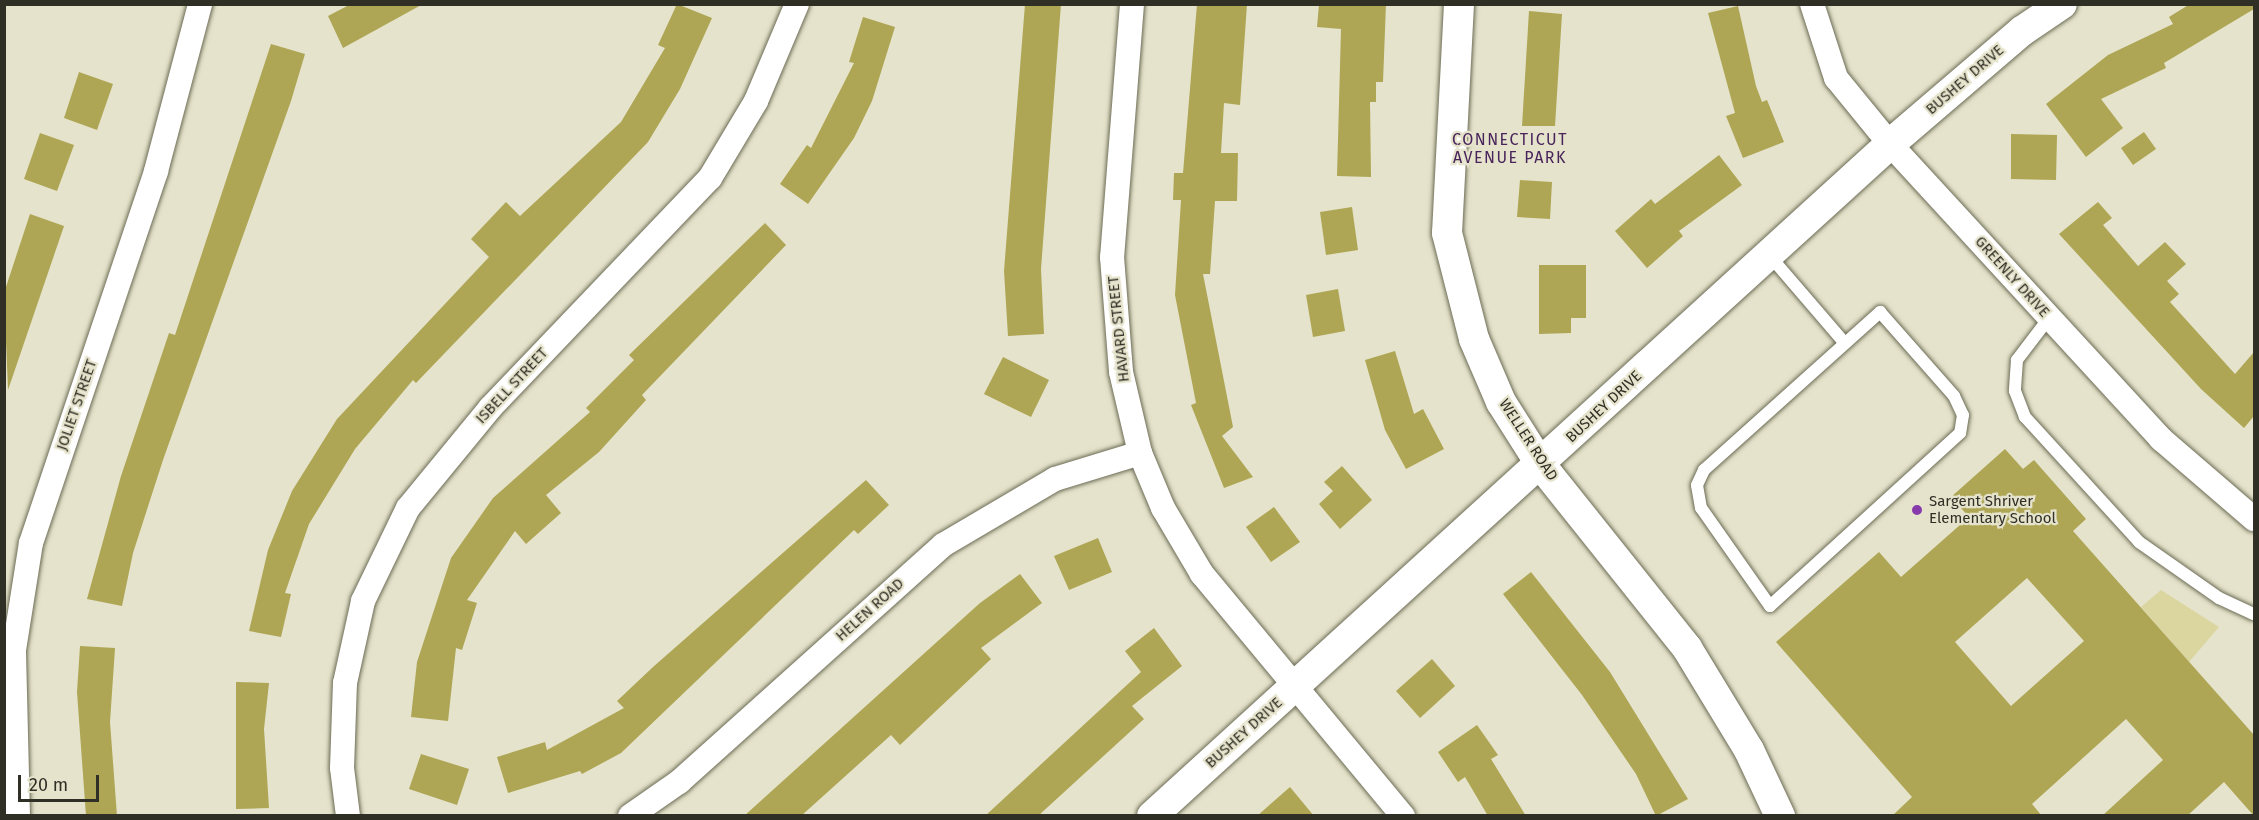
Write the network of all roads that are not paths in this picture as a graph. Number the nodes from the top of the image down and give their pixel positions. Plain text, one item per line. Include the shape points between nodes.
1 (200, 4) edge
2 (797, 4) edge
3 (1132, 4) edge
4 (1459, 4) edge
5 (1812, 4) edge
6 (2062, 4) edge
7 (1890, 144) junction
8 (1769, 255) junction
9 (2049, 318) junction
10 (1843, 341) junction
11 (1140, 453) junction
12 (1541, 465) junction
13 (2254, 519) edge
14 (2254, 614) edge
15 (1294, 689) junction
16 (18, 816) edge
17 (348, 816) edge
18 (630, 816) edge
19 (1152, 816) edge
20 (1403, 816) edge
21 (1780, 816) edge

1 - 16 street, JOLIET STREET via 156,171 31,543 14,650
2 - 17 street, ISBELL STREET via 756,101 710,178 490,408 408,508 363,601 345,683 342,768
3 - 11 street, HAVARD STREET via 1112,257 1121,372
4 - 12 street, WELLER ROAD via 1448,233 1474,339 1501,402
5 - 7 street, GREENLY DRIVE via 1836,78
6 - 7 street, BUSHEY DRIVE via 2022,31
7 - 8 street, BUSHEY DRIVE
7 - 9 street, GREENLY DRIVE
8 - 10 lane
8 - 12 street, BUSHEY DRIVE
9 - 13 street, GREENLY DRIVE via 2161,440
9 - 14 lane via 2017,360 2015,391 2025,417 2139,542 2219,598
10 - 10 lane via 1704,470 1697,485 1701,507 1770,606 1960,433 1963,415 1954,396 1881,312
11 - 15 street, HAVARD STREET via 1163,508 1202,574
11 - 18 street, HELEN ROAD via 1055,479 943,545 679,782
12 - 15 street, BUSHEY DRIVE
12 - 21 street, WELLER ROAD via 1687,648 1749,750
15 - 19 street, BUSHEY DRIVE
15 - 20 street, HAVARD STREET

